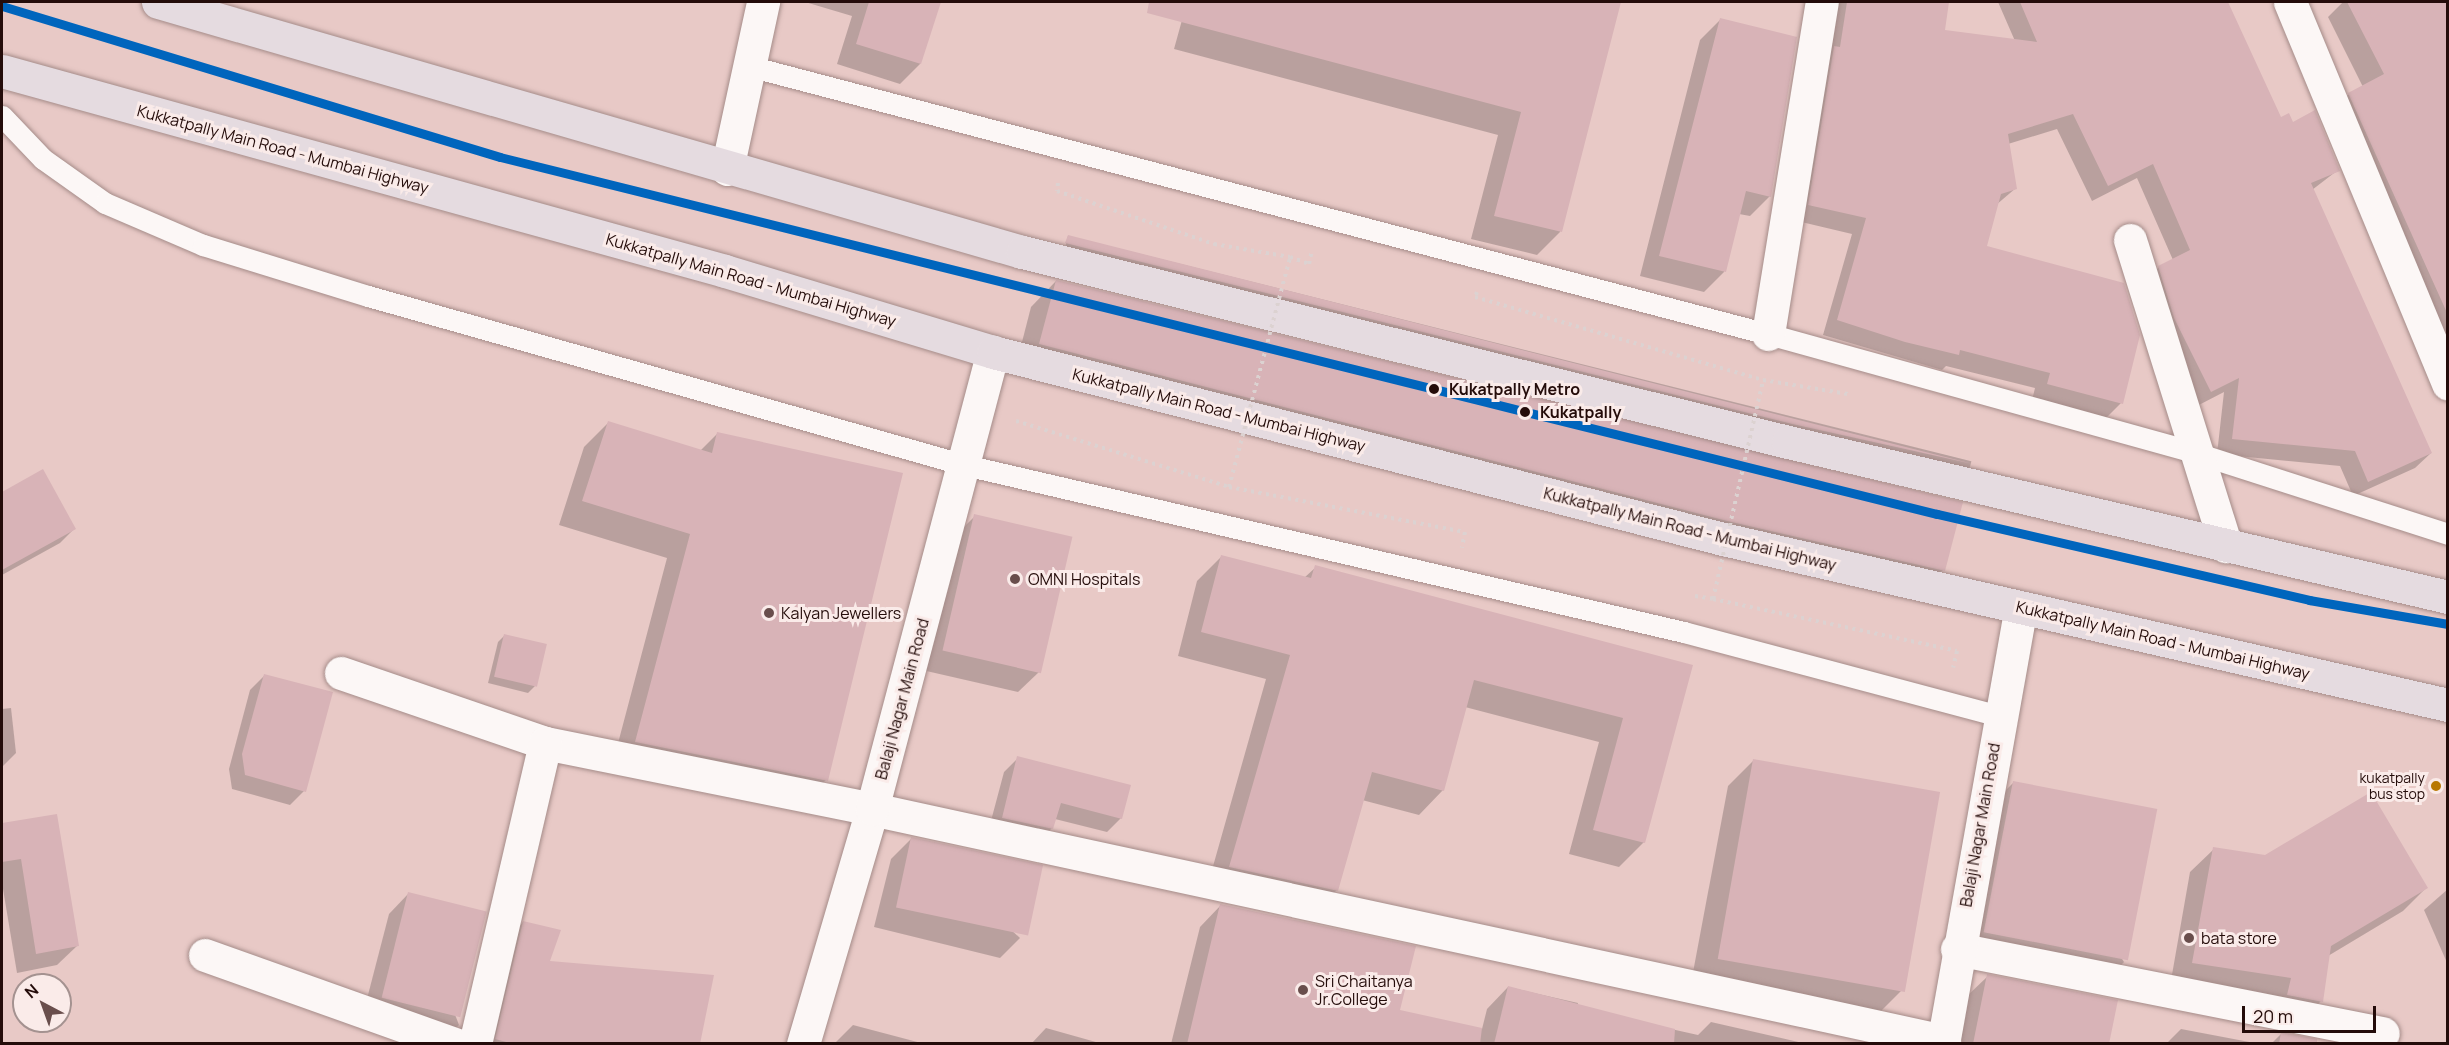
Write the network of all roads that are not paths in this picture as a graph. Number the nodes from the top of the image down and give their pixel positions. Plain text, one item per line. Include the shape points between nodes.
1 (158, 2) edge
2 (763, 2) edge
3 (1822, 2) edge
4 (2289, 2) edge
5 (749, 66) junction
6 (2, 71) edge
7 (2, 116) edge
8 (727, 169) junction
9 (2130, 240) dead end
10 (1768, 334) junction
11 (993, 352) junction
12 (2448, 384) edge
13 (2196, 453) junction
14 (965, 465) junction
15 (2448, 534) edge
16 (2226, 546) junction
17 (2448, 597) edge
18 (2021, 608) junction
19 (341, 673) dead end
20 (2448, 705) edge
21 (1999, 716) junction
22 (545, 743) junction
23 (872, 809) junction
24 (1957, 949) junction
25 (205, 955) dead end
26 (2383, 1033) dead end
27 (1943, 1042) edge
28 (455, 1044) edge
29 (475, 1044) edge
30 (803, 1044) edge

1 - 8 highway
2 - 5 street
3 - 10 street
4 - 12 street
5 - 8 street
5 - 10 lane
6 - 11 highway, Kukkatpally Main Road - Mumbai Highway via 725,271
7 - 14 lane via 43,159 105,203 203,245 379,299
8 - 16 highway via 1022,252
9 - 13 street
10 - 13 lane
11 - 14 street, Balaji Nagar Main Road
11 - 18 highway, Kukkatpally Main Road - Mumbai Highway via 1723,539
13 - 15 lane
13 - 16 street
14 - 21 lane via 1684,632
14 - 23 street, Balaji Nagar Main Road
16 - 17 highway
18 - 20 highway, Kukkatpally Main Road - Mumbai Highway
18 - 21 street, Balaji Nagar Main Road
19 - 22 street
21 - 24 street, Balaji Nagar Main Road
22 - 23 street
22 - 29 street
23 - 27 street
23 - 30 street, Balaji Nagar Main Road
24 - 26 street
24 - 27 street, Balaji Nagar Main Road
25 - 28 street

